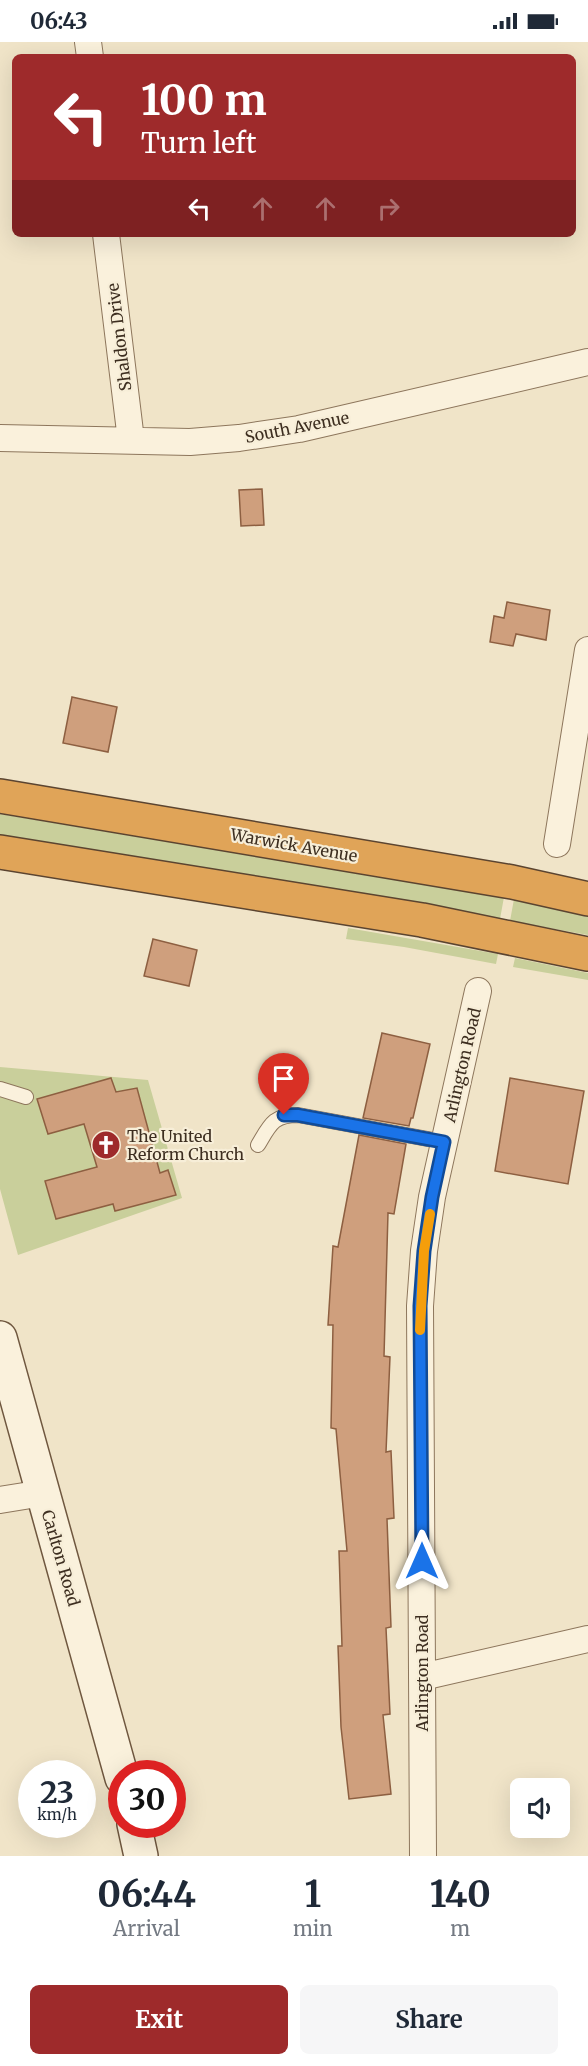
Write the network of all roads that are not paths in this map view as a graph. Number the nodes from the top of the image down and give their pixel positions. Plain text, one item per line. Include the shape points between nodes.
1 (106, 237) edge
2 (588, 362) edge
3 (0, 438) edge
4 (131, 441) junction
5 (588, 650) edge
6 (0, 796) edge
7 (557, 844) dead end
8 (0, 852) edge
9 (588, 899) edge
10 (588, 954) edge
11 (478, 991) dead end
12 (0, 1089) edge
13 (26, 1097) dead end
14 (444, 1142) junction
15 (258, 1145) dead end
16 (0, 1338) edge
17 (43, 1493) junction
18 (0, 1500) edge
19 (588, 1639) edge
20 (422, 1677) junction
21 (117, 1760) edge
22 (137, 1838) edge
23 (141, 1856) edge
24 (423, 1856) edge

1 - 4 street, Shaldon Drive
2 - 4 street, South Avenue via 299,429 208,441
3 - 4 street, South Avenue
5 - 7 street
6 - 9 highway, Warwick Avenue via 512,882
8 - 10 highway via 422,920
11 - 14 street, Arlington Road
12 - 13 lane
14 - 15 lane via 284,1115 271,1124
14 - 20 street, Arlington Road via 424,1251 420,1306
16 - 17 street, Carlton Road
17 - 18 street
17 - 21 street, Carlton Road
19 - 20 street
20 - 24 street, Arlington Road
22 - 23 street

